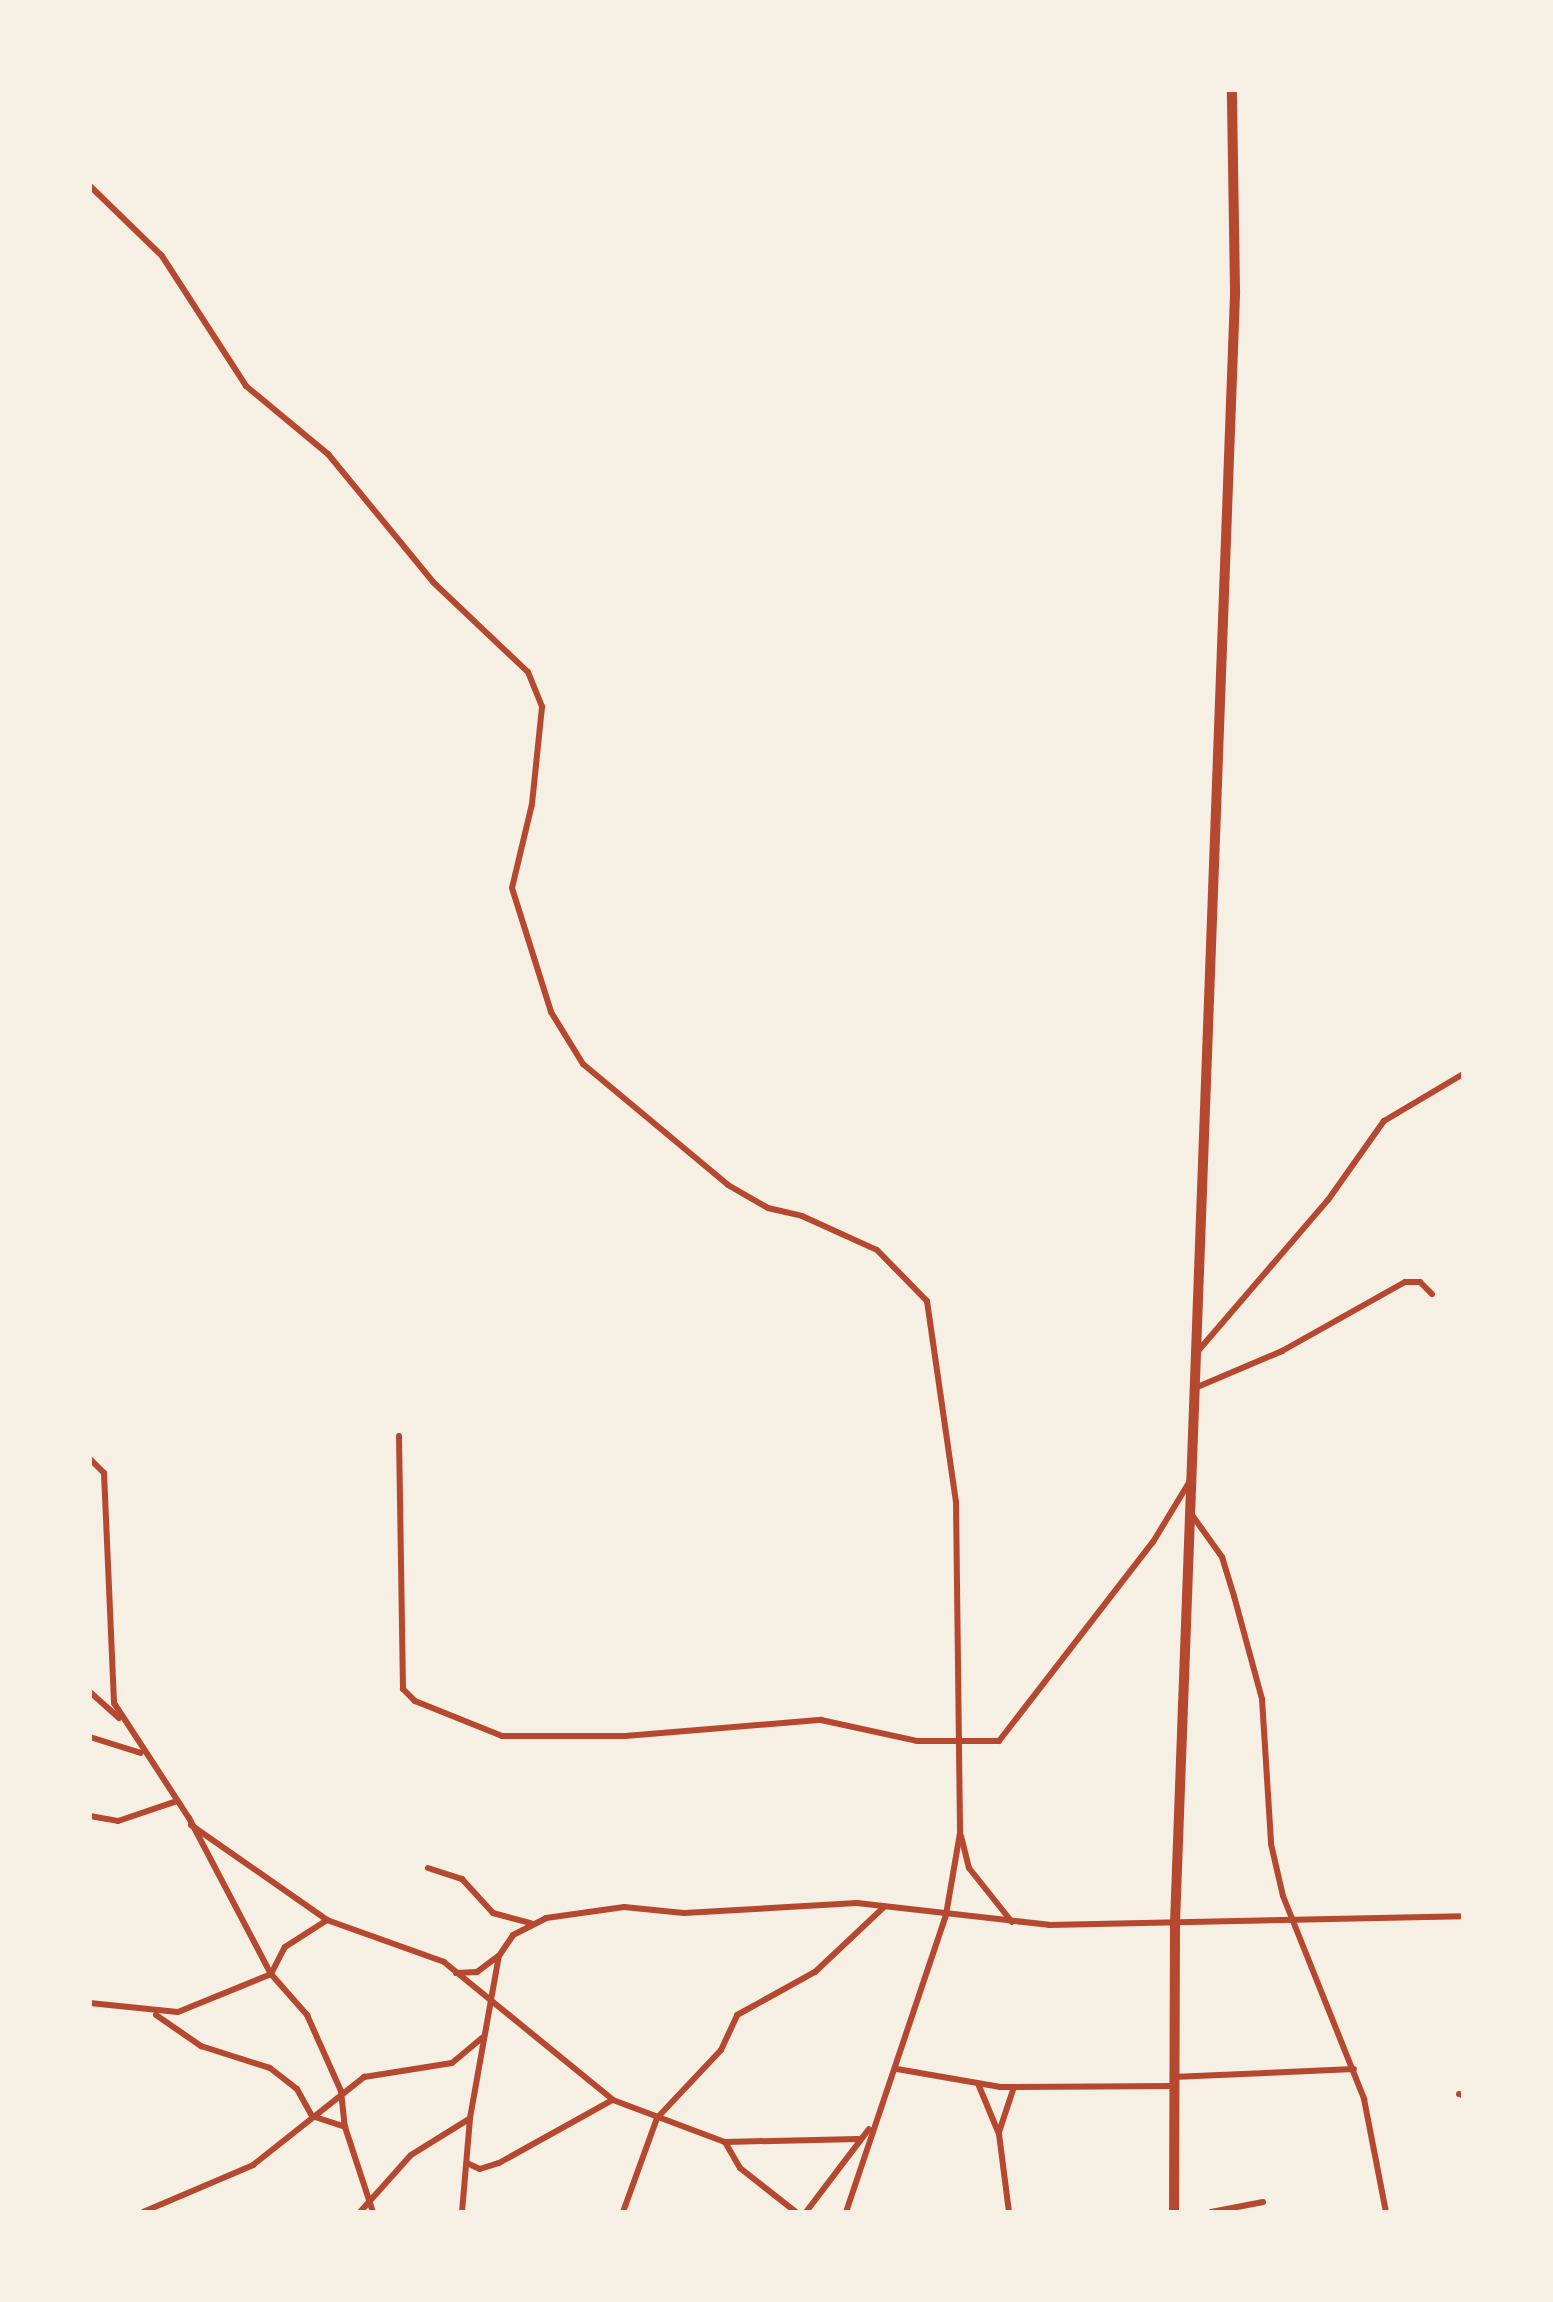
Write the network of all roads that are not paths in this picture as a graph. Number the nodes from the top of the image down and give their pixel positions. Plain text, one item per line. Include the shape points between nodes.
1 (1232, 90) edge
2 (90, 186) edge
3 (1463, 1074) edge
4 (1432, 1294) dead end
5 (1197, 1353) junction
6 (1195, 1388) junction
7 (398, 1436) dead end
8 (90, 1459) edge
9 (1192, 1478) junction
10 (1192, 1515) junction
11 (90, 1692) edge
12 (120, 1719) junction
13 (90, 1737) edge
14 (958, 1743) junction
15 (142, 1753) junction
16 (177, 1801) junction
17 (90, 1816) edge
18 (190, 1824) junction
19 (960, 1833) junction
20 (428, 1868) dead end
21 (885, 1906) junction
22 (946, 1915) junction
23 (1463, 1916) edge
24 (327, 1920) junction
25 (532, 1923) junction
26 (1013, 1923) junction
27 (1175, 1923) junction
28 (1292, 1925) junction
29 (499, 1956) junction
30 (447, 1970) junction
31 (270, 1974) junction
32 (492, 1996) junction
33 (90, 2003) edge
34 (99, 2009) junction
35 (90, 2012) edge
36 (154, 2014) junction
37 (483, 2037) junction
38 (897, 2069) junction
39 (1354, 2069) junction
40 (1173, 2081) junction
41 (979, 2086) junction
42 (1014, 2087) junction
43 (341, 2091) junction
44 (614, 2100) junction
45 (312, 2116) junction
46 (470, 2118) junction
47 (657, 2118) junction
48 (346, 2128) junction
49 (870, 2128) junction
50 (999, 2134) junction
51 (858, 2139) junction
52 (725, 2142) junction
53 (466, 2161) junction
54 (1263, 2202) dead end
55 (372, 2209) edge
56 (143, 2212) edge
57 (360, 2212) edge
58 (462, 2212) edge
59 (624, 2212) edge
60 (796, 2212) edge
61 (806, 2212) edge
62 (846, 2212) edge
63 (1010, 2212) edge
64 (1174, 2212) edge
65 (1211, 2212) edge
66 (1386, 2212) edge

1 - 5 main road via 1234,329
2 - 14 street via 162,256 246,386 328,454 433,582 528,672 542,707 532,804 512,888 551,1012 583,1064 728,1185 876,1250 926,1301 956,1502
3 - 5 street via 1384,1121 1338,1187
4 - 6 street via 1420,1282 1405,1282 1282,1351
5 - 6 main road
6 - 9 main road
7 - 14 street via 398,1654 403,1688 414,1701 502,1736 625,1736 821,1720
8 - 12 street via 104,1473 105,1609
9 - 10 main road
9 - 14 street via 1008,1734 991,1744
10 - 27 main road
10 - 28 street via 1222,1557 1262,1699 1272,1844
11 - 12 street
12 - 15 street
13 - 15 street
14 - 19 street
15 - 16 street
16 - 17 street via 118,1821
16 - 18 street
18 - 24 street
18 - 31 street
19 - 22 street
19 - 26 street via 968,1868
20 - 25 street via 462,1879 493,1913
21 - 22 street
21 - 25 street via 795,1904 684,1914 624,1907
21 - 47 street via 815,1972 737,2016 721,2050
22 - 26 street
22 - 38 street
23 - 28 street
24 - 30 street via 444,1962
24 - 31 street via 285,1947
25 - 29 street
26 - 27 street
27 - 28 street
27 - 40 main road
28 - 39 street
29 - 30 street via 477,1972
29 - 32 street
30 - 32 street
31 - 36 street via 178,2012
31 - 43 street via 307,2015
32 - 37 street
32 - 44 street via 530,2038
33 - 34 street
34 - 35 street
34 - 36 street
36 - 45 street via 200,2046 286,2078
37 - 43 street via 452,2063 364,2077
37 - 46 street
38 - 41 street
38 - 49 street
39 - 40 street
39 - 66 street
40 - 42 street
40 - 64 main road
41 - 42 street
41 - 50 street
42 - 50 street
43 - 45 street
43 - 48 street
44 - 47 street
44 - 53 street via 598,2102 500,2163 480,2169
45 - 48 street
45 - 56 street via 253,2165
46 - 53 street
46 - 55 street via 392,2171 370,2196
47 - 52 street
47 - 59 street
48 - 55 street
49 - 51 street
49 - 62 street
50 - 63 street
51 - 52 street
51 - 61 street
52 - 60 street via 740,2168
53 - 58 street
54 - 65 street
55 - 57 street

